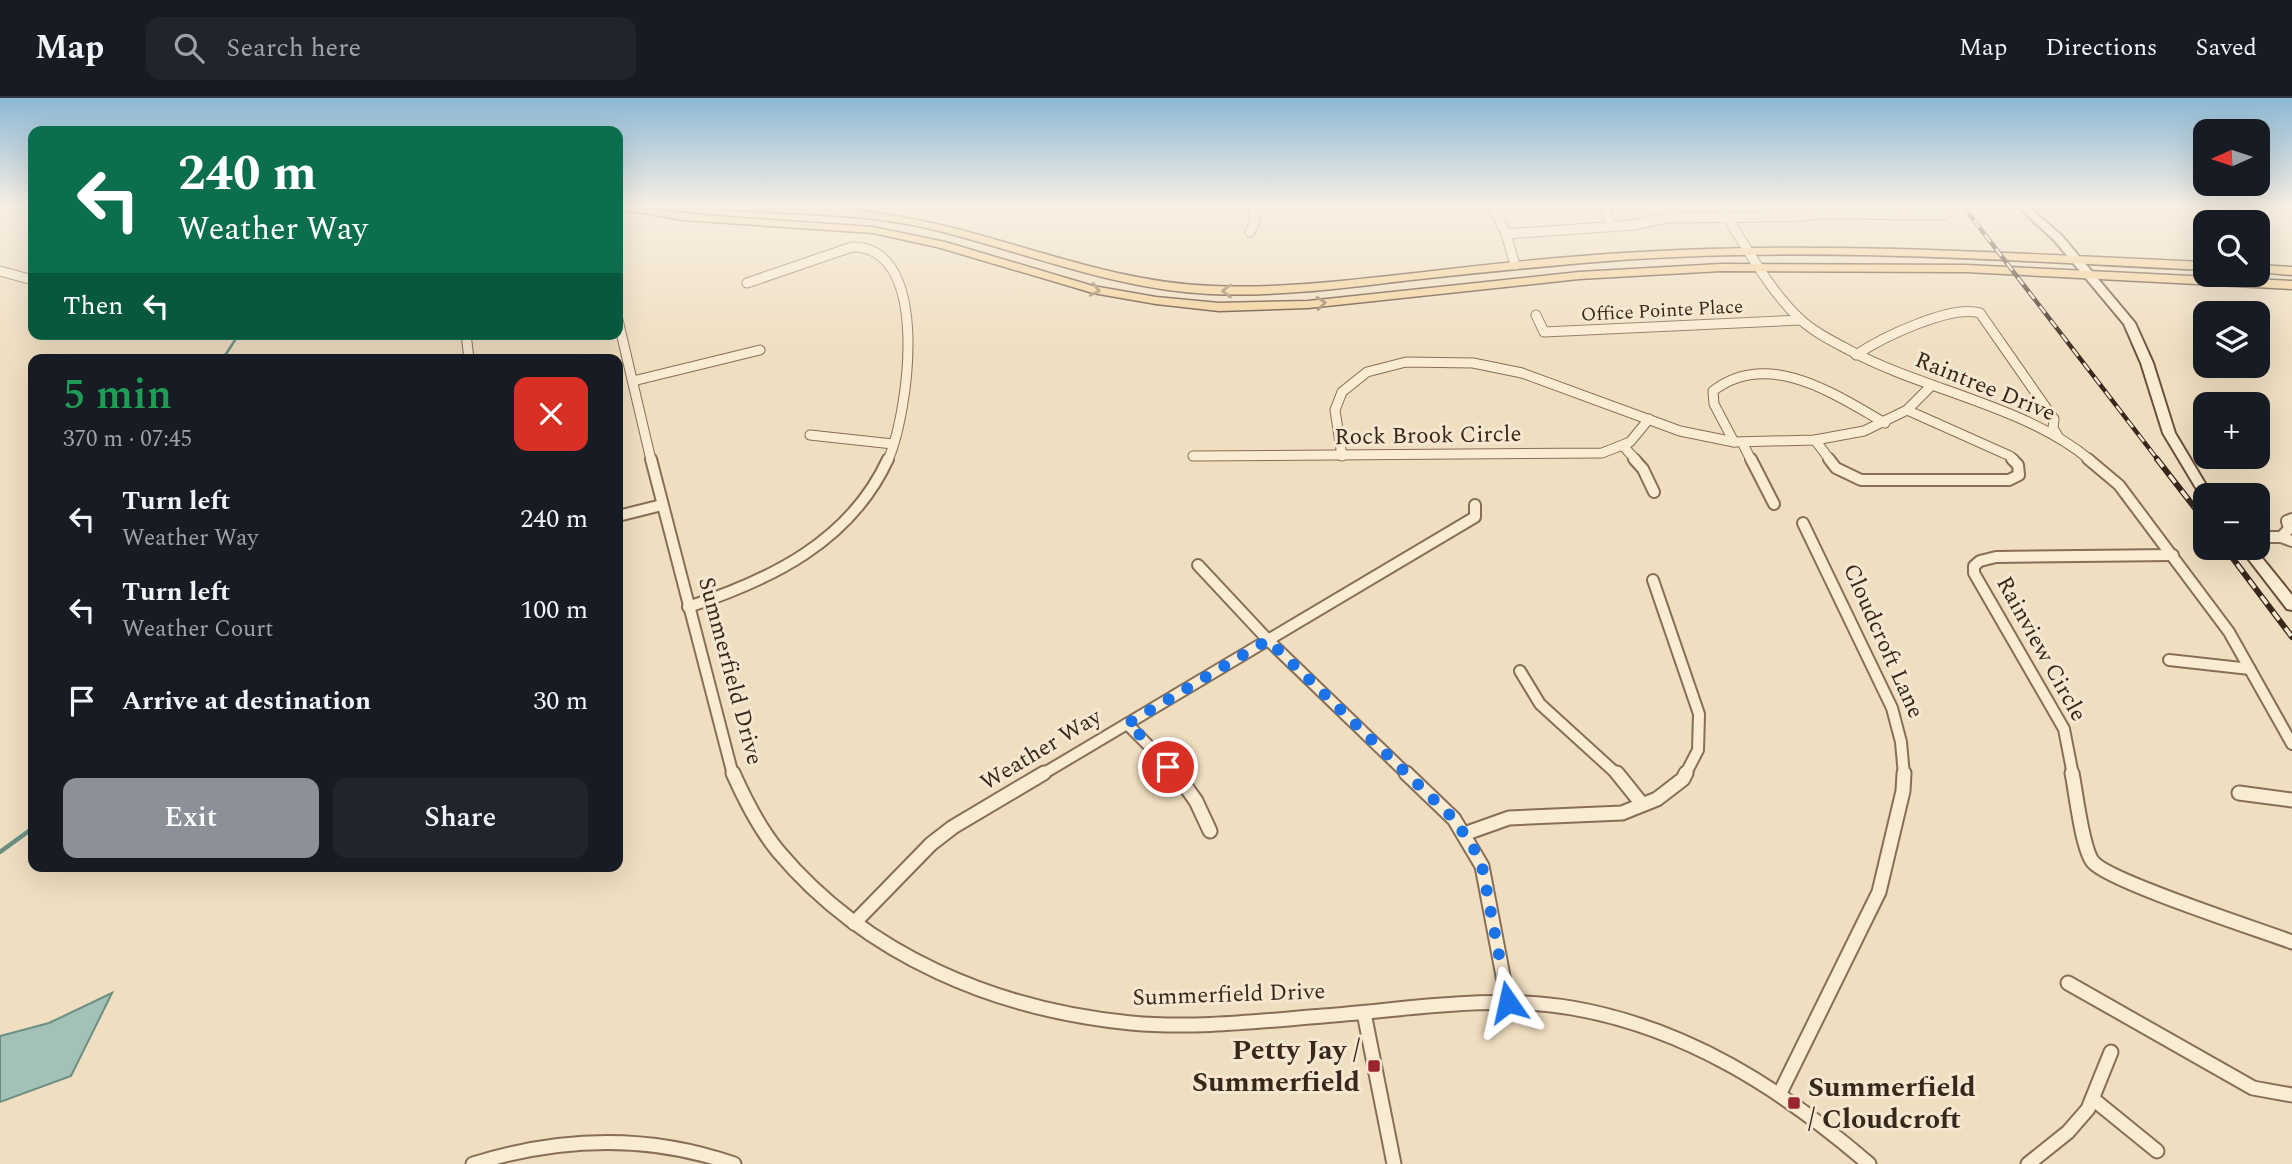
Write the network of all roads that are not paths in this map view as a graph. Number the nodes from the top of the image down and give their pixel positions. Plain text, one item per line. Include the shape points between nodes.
1 (822, 256) edge
2 (879, 256) edge
3 (978, 256) edge
4 (1033, 256) edge
5 (1512, 256) edge
6 (1644, 256) edge
7 (1753, 256) edge
8 (1944, 256) edge
9 (2072, 256) edge
10 (2077, 261) junction
11 (1515, 265) junction
12 (1758, 266) junction
13 (2193, 266) edge
14 (2270, 270) edge
15 (0, 271) edge
16 (2292, 271) edge
17 (2090, 275) junction
18 (28, 279) edge
19 (747, 283) dead end
20 (2292, 285) edge
21 (1536, 315) dead end
22 (1801, 320) junction
23 (623, 340) edge
24 (760, 350) dead end
25 (1856, 355) junction
26 (632, 381) junction
27 (1931, 386) junction
28 (1907, 410) junction
29 (1649, 419) junction
30 (1885, 423) junction
31 (810, 435) dead end
32 (2060, 439) junction
33 (1815, 440) junction
34 (1738, 442) junction
35 (893, 444) junction
36 (1624, 447) junction
37 (1193, 456) dead end
38 (1342, 456) junction
39 (2199, 483) edge
40 (1654, 492) dead end
41 (662, 505) junction
42 (1475, 505) dead end
43 (1774, 505) dead end
44 (623, 515) edge
45 (2292, 519) edge
46 (1803, 523) dead end
47 (2270, 537) edge
48 (2281, 537) junction
49 (2292, 541) edge
50 (2173, 555) junction
51 (2256, 560) edge
52 (1198, 565) dead end
53 (1653, 580) dead end
54 (2292, 605) edge
55 (688, 607) junction
56 (1268, 640) junction
57 (2169, 660) dead end
58 (2250, 669) junction
59 (1520, 671) dead end
60 (1127, 724) junction
61 (2292, 744) edge
62 (2239, 793) dead end
63 (2292, 800) edge
64 (1642, 804) junction
65 (1210, 831) dead end
66 (1464, 834) junction
67 (854, 923) junction
68 (2292, 942) edge
69 (2068, 983) dead end
70 (1508, 1002) junction
71 (1364, 1013) junction
72 (2111, 1052) dead end
73 (1780, 1093) junction
74 (2292, 1095) edge
75 (2093, 1099) junction
76 (2157, 1151) dead end
77 (2039, 1161) edge
78 (473, 1164) edge
79 (734, 1164) edge
80 (1394, 1164) edge
81 (1869, 1164) edge

1 - 19 street
2 - 35 street via 902,288 905,307 903,401
3 -> 12 main road via 1118,295 1224,307 1317,304 1574,275
11 -> 4 main road via 1307,288 1205,290 1088,272
5 - 11 street
6 - 11 main road
7 - 12 street, Raintree Drive
8 - 10 main road
9 - 10 street
10 - 13 main road
10 - 17 street
12 - 17 main road
12 - 22 street, Raintree Drive
14 - 16 main road
15 - 18 street
17 - 20 main road
17 - 39 street via 2129,323 2169,433
21 - 22 street, Office Pointe Place via 1544,332
22 - 25 street, Raintree Drive
23 - 26 street, Summerfield Drive
24 - 26 street
25 - 27 street, Raintree Drive
25 - 32 street via 1871,344 1953,313 1980,313 2054,419 2053,428
26 - 41 street, Summerfield Drive
27 - 28 street
27 - 32 street, Raintree Drive via 2014,416
28 - 30 street
28 - 33 street via 2010,456 2019,475 2009,480 1861,480 1836,468
29 - 34 street via 1698,436
29 - 36 street via 1636,439
29 - 38 street via 1497,367 1406,362 1367,372 1342,392 1335,410
30 - 33 street
30 - 34 street via 1813,382 1759,373 1720,384 1713,391 1714,404
31 - 35 street
32 - 50 street, Raintree Drive via 2119,485
33 - 34 street
34 - 43 street
35 - 55 street via 858,508 835,534 762,581
36 - 38 street, Rock Brook Circle via 1602,453
36 - 40 street via 1643,469
37 - 38 street, Rock Brook Circle
41 - 44 street
41 - 55 street, Summerfield Drive
42 - 56 street, Weather Way via 1475,517
45 - 48 street
46 - 73 street, Cloudcroft Lane via 1892,708 1904,774 1880,892
47 - 48 street
48 - 49 street
50 - 58 street, Raintree Drive
50 - 68 street, Rainview Circle via 1996,557 1980,561 1974,573 2064,729 2084,842 2093,862 2126,880
51 - 54 street
52 - 56 street
53 - 64 street via 1696,700 1700,737 1694,762 1683,779 1657,799
55 - 67 street, Summerfield Drive via 723,745 749,808 776,850 814,891
56 - 60 street, Weather Way
56 - 66 street via 1454,819
57 - 58 street
58 - 61 street, Raintree Drive
59 - 64 street via 1540,704 1610,765
60 - 65 street via 1197,800
60 - 67 street, Weather Way via 953,827
62 - 63 street
64 - 66 street via 1622,813 1509,818
66 - 70 street via 1482,866
67 - 71 street, Summerfield Drive via 920,965 971,988 1086,1017 1191,1024
69 - 74 street via 2253,1088
70 - 71 street, Summerfield Drive
70 - 73 street, Summerfield Drive via 1597,1012 1654,1028 1722,1058
71 - 80 street
72 - 75 street
73 - 81 street, Summerfield Drive
75 - 76 street
75 - 77 street
78 - 79 street via 545,1145 591,1142 696,1150

